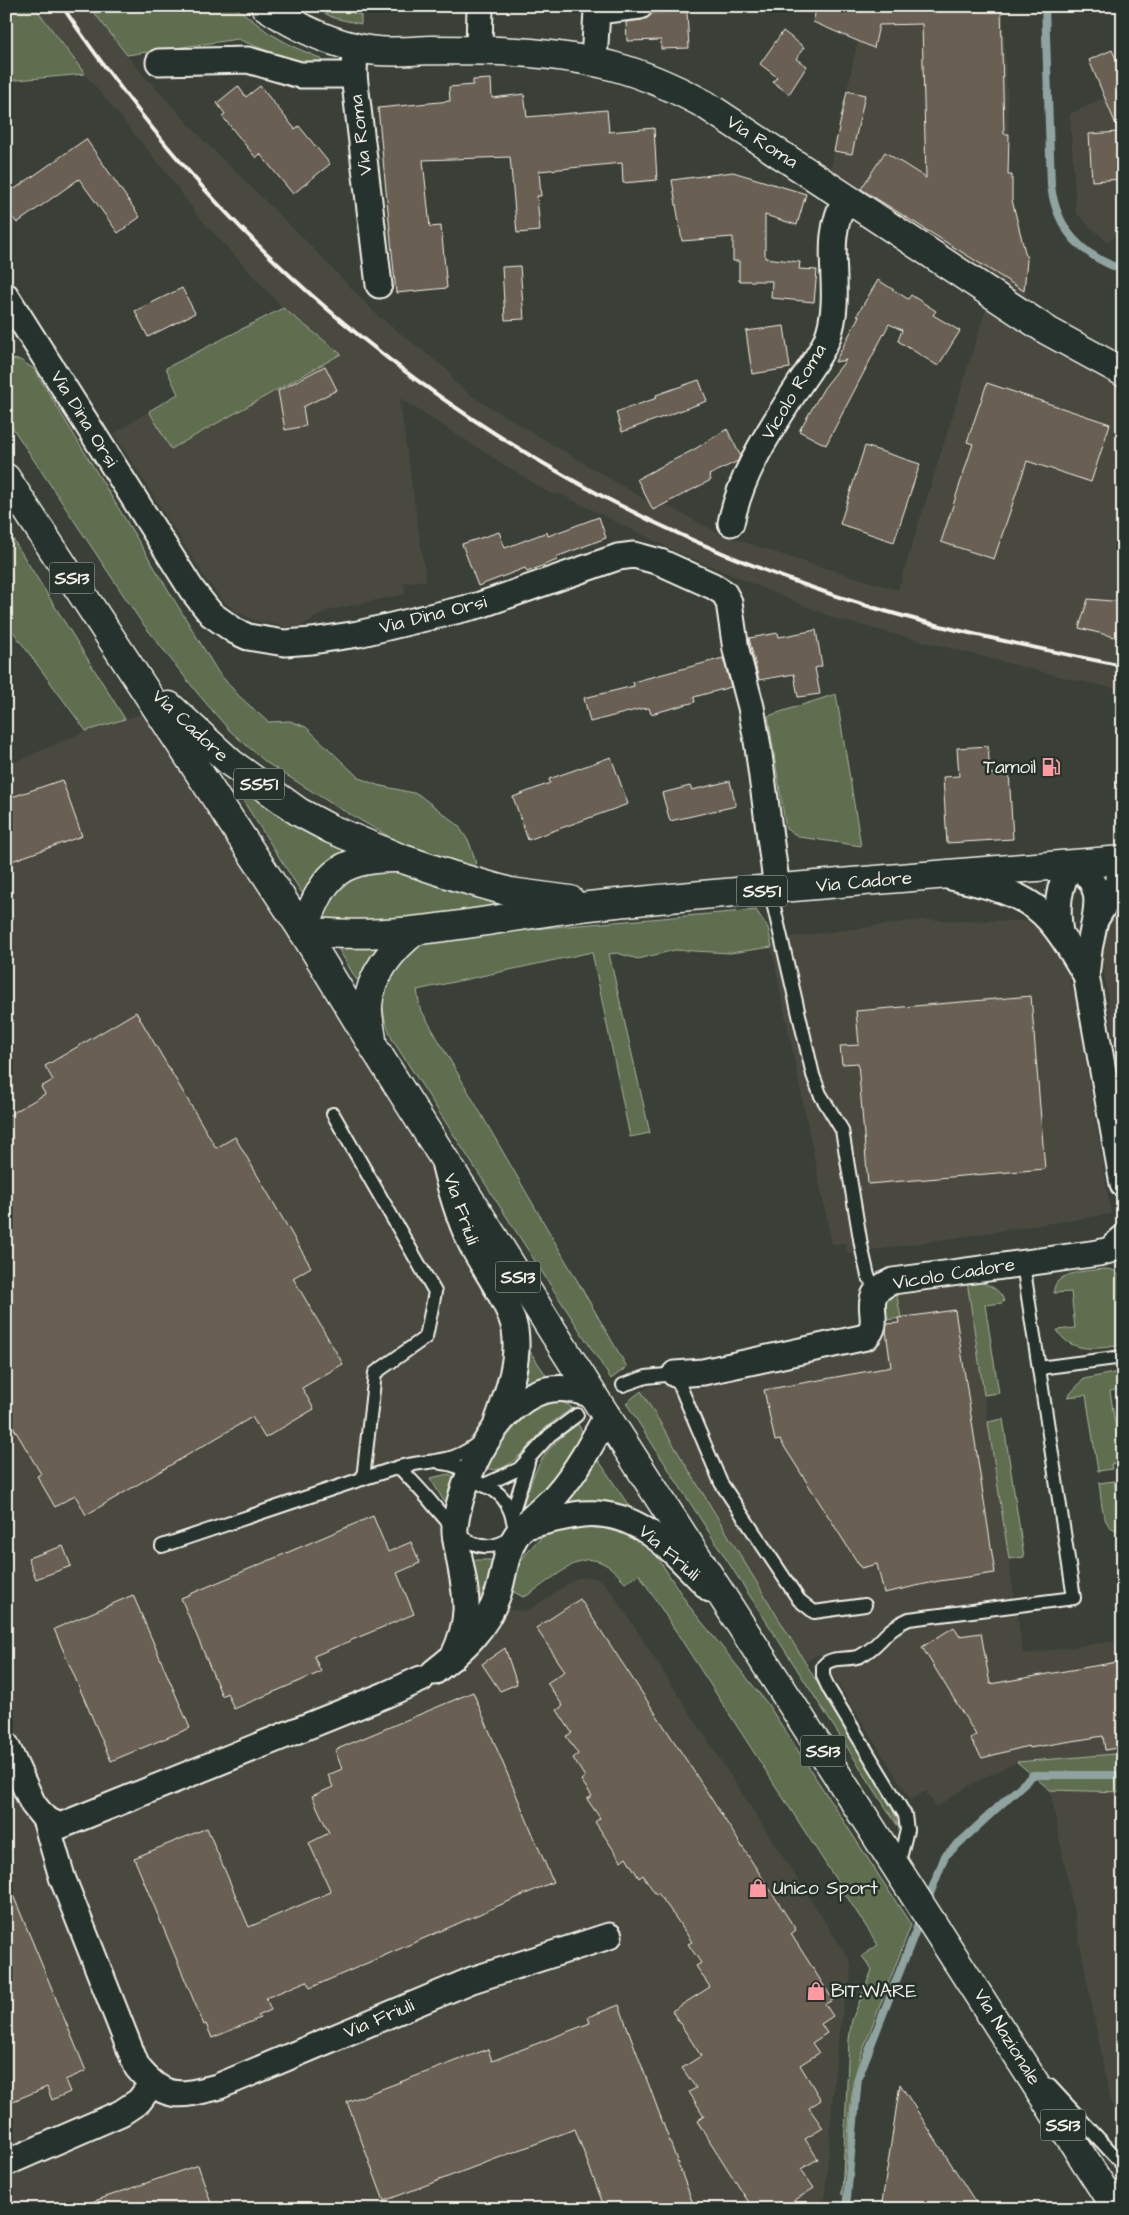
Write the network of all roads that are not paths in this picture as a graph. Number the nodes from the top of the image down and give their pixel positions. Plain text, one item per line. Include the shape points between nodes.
1 (266, 6) edge
2 (480, 6) edge
3 (640, 6) edge
4 (355, 47) junction
5 (479, 50) junction
6 (594, 60) junction
7 (159, 62) dead end
8 (354, 75) junction
9 (846, 198) junction
10 (379, 285) dead end
11 (6, 296) edge
12 (1123, 372) edge
13 (6, 478) edge
14 (731, 523) dead end
15 (138, 678) junction
16 (400, 858) junction
17 (1123, 860) edge
18 (1073, 864) junction
19 (1123, 873) edge
20 (943, 876) junction
21 (773, 890) junction
22 (605, 904) junction
23 (1096, 916) junction
24 (303, 931) junction
25 (415, 931) junction
26 (1060, 933) junction
27 (1086, 975) junction
28 (373, 1046) junction
29 (333, 1114) dead end
30 (444, 1159) junction
31 (1123, 1184) edge
32 (1123, 1238) edge
33 (1023, 1264) junction
34 (877, 1290) junction
35 (1123, 1358) edge
36 (1039, 1368) junction
37 (675, 1374) junction
38 (623, 1386) dead end
39 (592, 1408) junction
40 (495, 1427) junction
41 (530, 1458) junction
42 (431, 1463) junction
43 (399, 1467) junction
44 (363, 1479) junction
45 (477, 1480) junction
46 (518, 1525) junction
47 (454, 1530) junction
48 (162, 1546) dead end
49 (865, 1605) dead end
50 (732, 1610) junction
51 (436, 1669) junction
52 (6, 1745) edge
53 (45, 1819) junction
54 (898, 1867) junction
55 (913, 1892) joint
56 (609, 1936) dead end
57 (1010, 2042) junction
58 (151, 2084) junction
59 (6, 2163) edge
60 (1123, 2165) edge
61 (1116, 2209) edge

1 - 4 main road, Via Roma via 306,30
2 - 5 street
3 - 6 street via 597,11
4 - 5 main road, Via Roma via 390,51
4 - 8 street, Via Roma
5 - 6 main road, Via Roma
6 - 9 main road, Via Roma via 656,80 704,104
7 - 8 street, Via Roma via 248,60 300,74
8 - 10 street, Via Roma
9 - 12 main road, Via Roma via 1048,331
9 - 14 street, Vicolo Roma via 834,228 834,313 827,339 745,476
11 - 21 street, Via Dina Orsi via 192,590 211,614 248,637 285,643 358,634 480,605 598,563 634,555 668,565 724,593 729,602 736,650 753,715
13 - 15 main road, Via Cadore / SS13
15 - 16 main road, Via Cadore / SS51 via 231,763 272,794 331,829
15 - 24 main road, Via Cadore / SS13
16 - 22 main road, Via Cadore / SS51 via 510,892
16 - 24 main road, Via Cadore / SS51 via 370,858 334,873 313,906
17 - 18 main road, Via Cadore / SS51
18 - 20 main road, Via Cadore / SS51
18 - 23 street via 1083,870 1095,887 1098,897
18 - 26 street via 1060,889 1057,904
19 - 23 street
20 - 21 main road, Via Cadore / SS51
20 - 26 street via 1016,897 1048,918
21 - 22 main road, Via Cadore / SS51
21 - 34 lane via 813,1075 820,1094 842,1130 868,1276
22 - 25 main road, Via Cadore / SS51
23 - 27 street
24 - 25 main road, Via Cadore / SS51 via 334,935
24 - 28 main road, Via Friuli / SS13
25 - 28 main road via 385,959 375,982 368,1005
26 - 27 street
27 - 31 street
28 - 30 main road, Via Friuli / SS13
29 - 44 lane via 435,1292 426,1337 375,1373
30 - 39 main road, Via Friuli / SS13
30 - 40 street, Via Friuli via 458,1213 511,1315 515,1330 516,1350 510,1384
32 - 33 street, Vicolo Cadore via 1110,1250
33 - 34 street, Vicolo Cadore via 893,1281
33 - 36 lane
34 - 37 street, Vicolo Cadore via 872,1299 873,1324 866,1337 703,1372
35 - 36 lane
36 - 54 lane via 1074,1598 909,1619 889,1629 869,1651 826,1662 822,1670 829,1689 905,1815 907,1830
37 - 38 lane via 646,1377
37 - 49 lane via 721,1483 799,1600 814,1612
39 - 40 street, Via Friuli via 568,1388 550,1389 513,1408
39 - 41 lane via 550,1435
39 - 46 street via 590,1446 566,1483
39 - 50 main road, Via Friuli / SS13
40 - 42 lane via 463,1454
40 - 45 street, Via Friuli via 481,1450
41 - 45 lane via 519,1469
41 - 46 lane via 521,1480
42 - 43 lane
42 - 45 lane via 456,1465
43 - 44 lane
43 - 47 lane
44 - 48 lane
45 - 46 lane via 502,1496
45 - 47 street, Via Friuli via 460,1498
46 - 47 lane via 508,1541 489,1548 468,1541
46 - 50 street, Via Friuli via 582,1514 626,1519 658,1539
46 - 51 street via 492,1608 466,1646
47 - 51 street, Via Friuli via 466,1622 462,1638
50 - 54 main road, Via Friuli / SS13
51 - 53 street via 386,1695 81,1819 60,1826
52 - 53 street via 33,1804
53 - 58 street via 62,1877 137,2067
54 - 55 main road, Via Friuli / SS13
55 - 57 main road, Via Nazionale / SS13
56 - 58 street, Via Friuli via 472,1980 217,2087 192,2094 169,2093
57 - 60 lane
57 - 61 main road, Via Nazionale / SS13
58 - 59 street via 139,2101 121,2113

